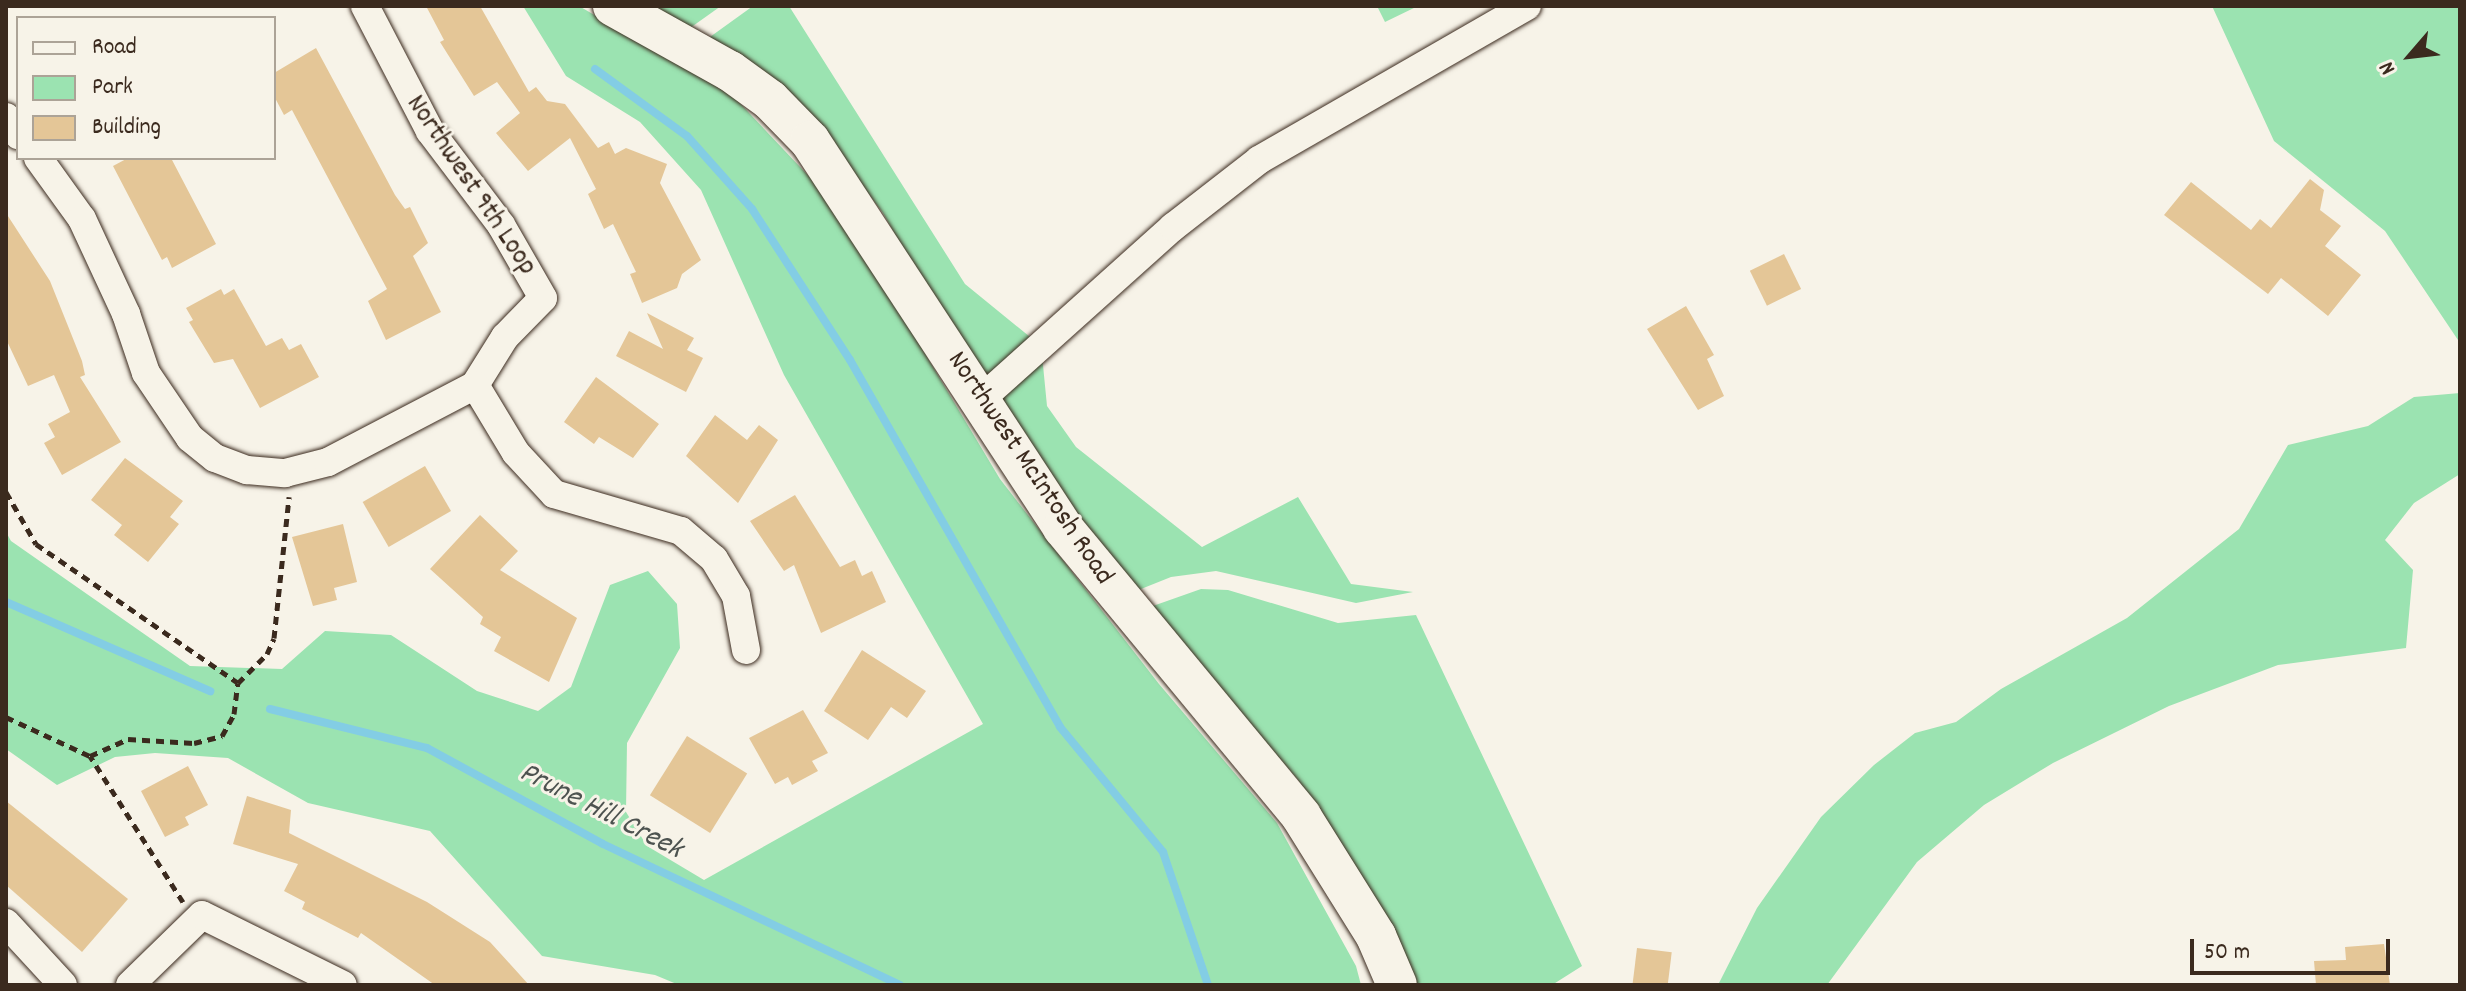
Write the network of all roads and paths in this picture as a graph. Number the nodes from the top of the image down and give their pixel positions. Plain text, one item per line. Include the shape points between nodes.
1 (365, 6) edge
2 (613, 6) edge
3 (1527, 6) edge
4 (39, 160) edge
5 (475, 385) junction
6 (979, 401) junction
7 (285, 473) junction
8 (6, 492) edge
9 (746, 650) dead end
10 (238, 683) junction
11 (6, 717) edge
12 (90, 756) junction
13 (193, 920) junction
14 (6, 923) edge
15 (63, 985) edge
16 (130, 985) edge
17 (343, 985) edge
18 (1397, 985) edge

1 - 5 street, Northwest 9th Loop via 430,131 501,225 543,298 505,337
2 - 6 street, Northwest McIntosh Road via 730,71 770,100 810,141 863,214
3 - 6 street via 1259,160 1173,227
4 - 7 street via 82,219 164,407 215,458 247,470
5 - 7 street via 328,462
5 - 9 street via 516,453 554,494 681,531 714,559 736,596
6 - 18 street, Northwest McIntosh Road via 1108,585 1301,816 1376,936
7 - 10 path via 289,495 274,638 267,654
8 - 10 path via 36,544
10 - 12 path via 234,714 222,736 194,743 128,739
11 - 12 path
12 - 13 path
13 - 16 street
13 - 17 street via 214,917
14 - 15 street

